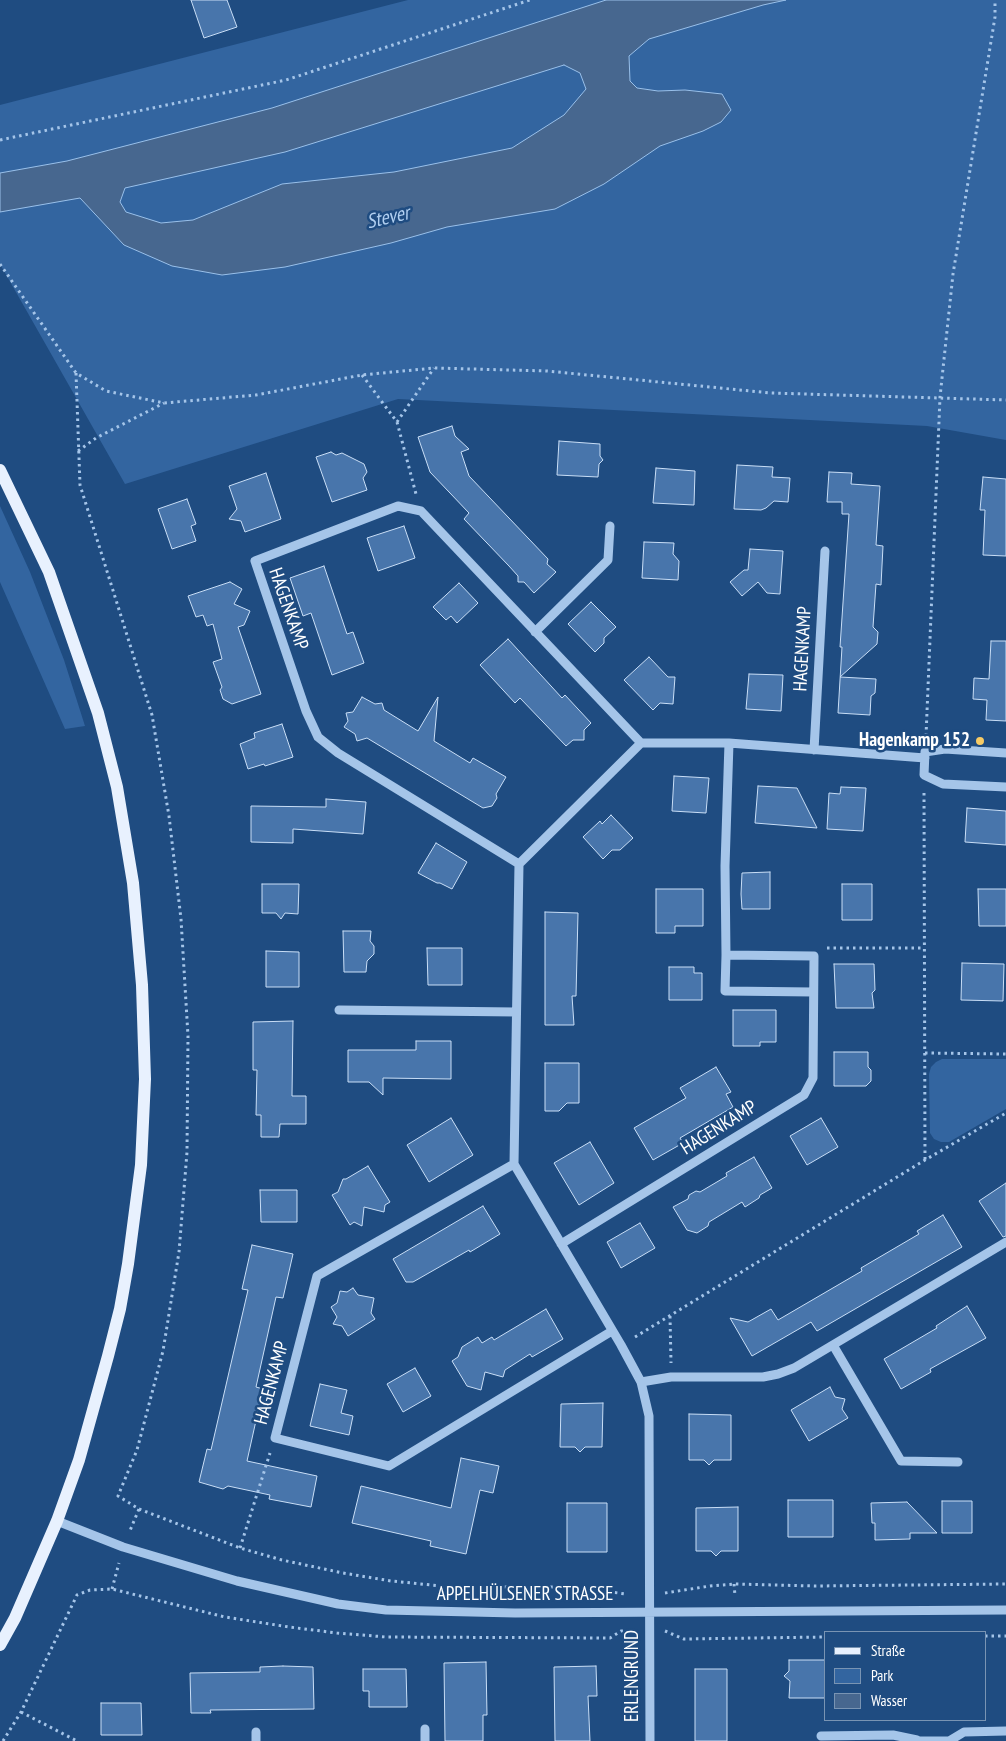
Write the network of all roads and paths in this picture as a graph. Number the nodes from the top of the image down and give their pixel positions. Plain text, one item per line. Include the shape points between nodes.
1 (530, 0) edge
2 (996, 0) edge
3 (0, 140) edge
4 (0, 264) edge
5 (2, 269) edge
6 (434, 368) junction
7 (362, 375) junction
8 (940, 397) junction
9 (1006, 400) edge
10 (164, 403) junction
11 (398, 422) junction
12 (78, 452) dead end
13 (0, 470) edge
14 (421, 511) junction
15 (610, 526) dead end
16 (825, 551) dead end
17 (535, 632) junction
18 (641, 743) junction
19 (729, 743) junction
20 (814, 750) junction
21 (1006, 753) edge
22 (925, 755) junction
23 (924, 775) junction
24 (1006, 787) edge
25 (519, 864) junction
26 (924, 948) junction
27 (726, 955) junction
28 (814, 956) junction
29 (813, 992) junction
30 (339, 1010) dead end
31 (516, 1012) junction
32 (925, 1053) junction
33 (1006, 1054) edge
34 (1006, 1112) edge
35 (925, 1160) junction
36 (514, 1164) junction
37 (1006, 1242) edge
38 (560, 1244) junction
39 (670, 1316) junction
40 (612, 1331) junction
41 (621, 1345) junction
42 (833, 1345) junction
43 (671, 1378) junction
44 (641, 1382) junction
45 (275, 1438) junction
46 (958, 1462) dead end
47 (139, 1509) dead end
48 (57, 1521) junction
49 (123, 1547) junction
50 (240, 1548) junction
51 (1006, 1584) edge
52 (649, 1594) junction
53 (1006, 1610) edge
54 (649, 1612) junction
55 (986, 1636) edge
56 (1006, 1636) edge
57 (0, 1644) edge
58 (21, 1712) junction
59 (425, 1729) dead end
60 (1006, 1731) edge
61 (821, 1736) dead end
62 (3, 1741) edge
63 (77, 1741) edge
64 (425, 1741) edge
65 (650, 1741) edge
66 (917, 1741) edge
67 (949, 1741) edge

1 - 3 path via 286,80
2 - 8 path via 953,274
4 - 5 path
5 - 10 path via 76,372 106,391
6 - 7 path
6 - 8 path via 547,371 772,393
6 - 11 path
7 - 10 path via 256,395
7 - 11 path
8 - 9 path
8 - 22 path
10 - 12 path via 96,438
11 - 14 path
13 - 48 main road via 49,572 98,713 117,788 133,883 142,984 145,1079 141,1165 128,1264 108,1356 79,1460
14 - 17 street
14 - 25 street, HAGENKAMP via 398,506 255,561 306,711 318,736 338,753
15 - 17 street via 608,560
16 - 20 street, HAGENKAMP
17 - 18 street
18 - 19 street
18 - 25 street
19 - 20 street
19 - 27 street
20 - 22 street
21 - 22 street via 945,749
22 - 23 street
23 - 24 street via 943,784
23 - 26 path
25 - 31 street
26 - 28 path via 829,947
26 - 32 path
27 - 28 street
27 - 29 street via 725,991
28 - 29 street, HAGENKAMP
29 - 38 street, HAGENKAMP via 812,1078 804,1095
30 - 31 street
31 - 36 street
32 - 33 path
32 - 35 path
34 - 35 path
35 - 39 path
36 - 38 street
36 - 45 street, HAGENKAMP via 317,1276
37 - 42 street
38 - 40 street
39 - 41 path
39 - 43 path
40 - 41 street
40 - 45 street, HAGENKAMP via 389,1466
41 - 44 street
42 - 43 street via 778,1374
42 - 46 street via 901,1461
43 - 44 street
44 - 52 street via 649,1416
45 - 50 path
47 - 50 path
48 - 49 street, APPELHÜLSENER STRASSE
48 - 57 main road
49 - 54 street, APPELHÜLSENER STRASSE via 237,1582 376,1609
49 - 58 path via 112,1588 76,1595
50 - 52 path via 343,1574 391,1581 452,1587 572,1587 628,1595
51 - 52 path via 734,1584
52 - 54 street
53 - 54 street, APPELHÜLSENER STRASSE
54 - 65 street, ERLENGRUND
55 - 56 path
58 - 62 path
58 - 63 path
59 - 64 street
60 - 67 street via 964,1732
61 - 66 street via 893,1735
66 - 67 street

